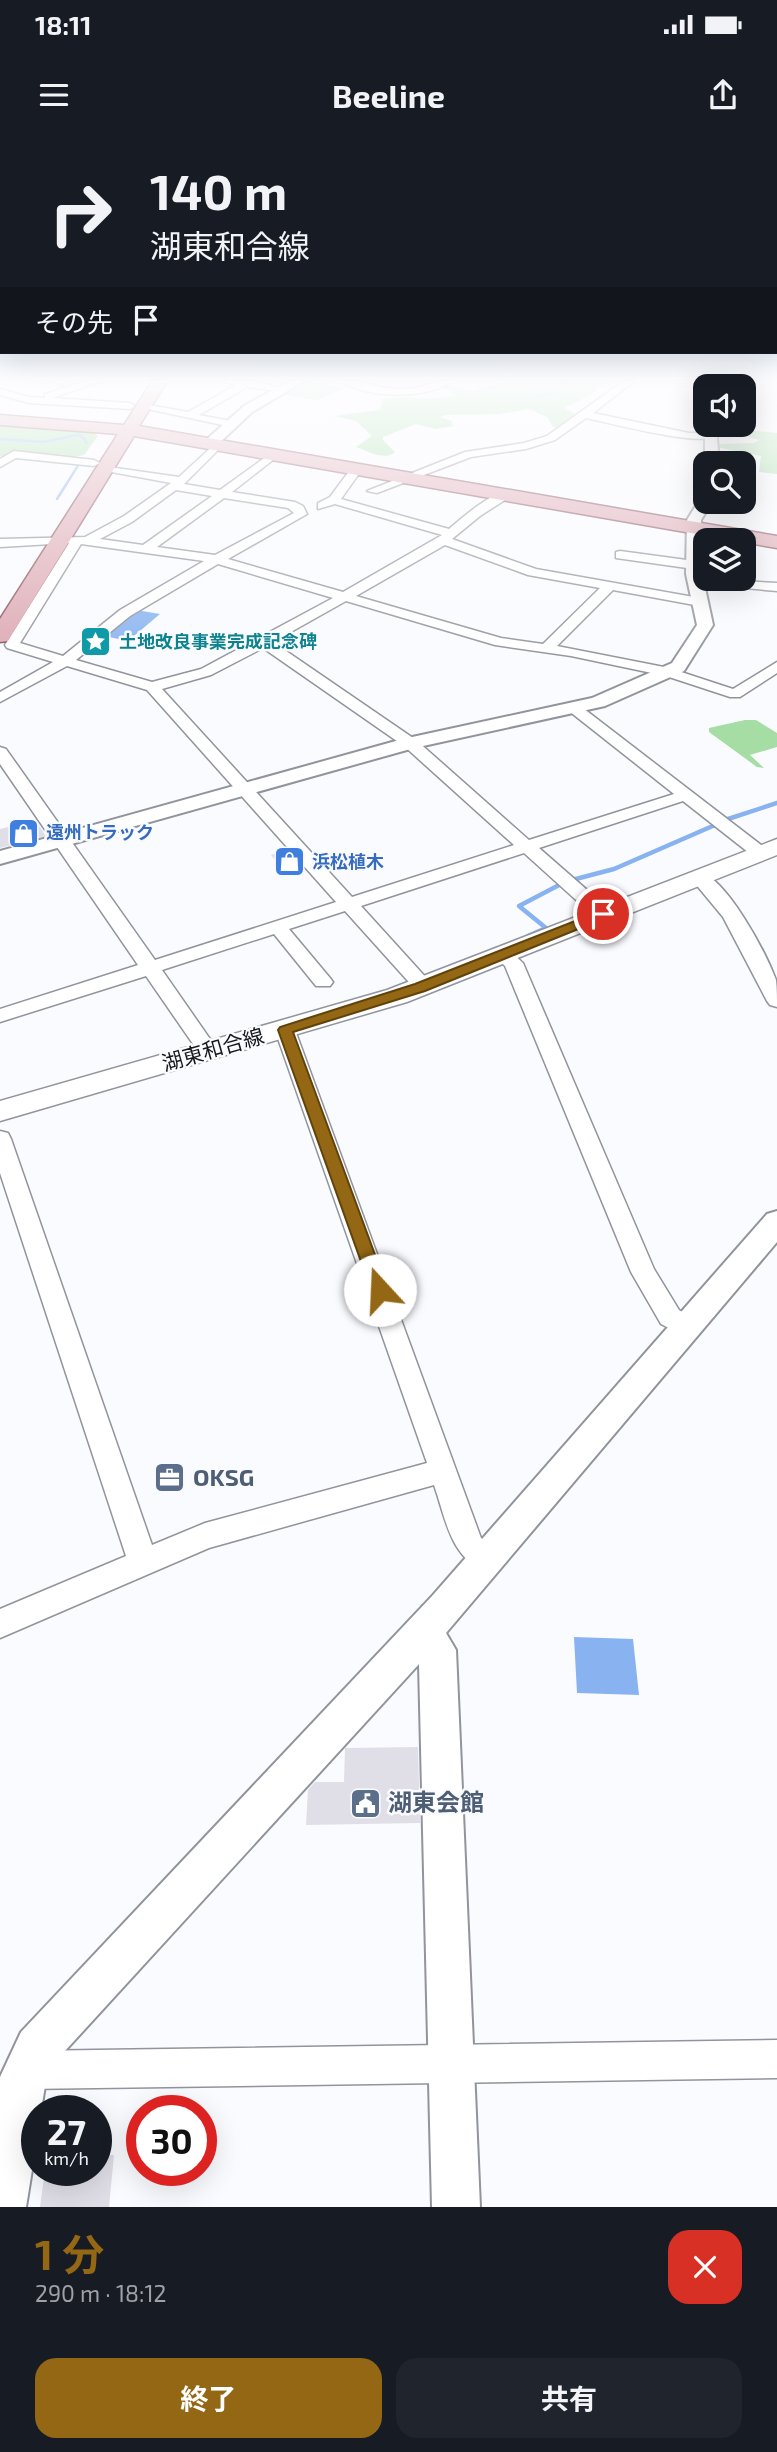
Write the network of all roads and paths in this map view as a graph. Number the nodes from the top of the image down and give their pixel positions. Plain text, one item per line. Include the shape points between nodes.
1 (93, 476) edge
2 (149, 476) edge
3 (183, 476) edge
4 (246, 476) edge
5 (351, 476) edge
6 (406, 476) edge
7 (409, 477) junction
8 (177, 483) junction
9 (373, 491) dead end
10 (507, 494) junction
11 (222, 495) junction
12 (333, 500) junction
13 (301, 511) junction
14 (698, 514) edge
15 (694, 527) junction
16 (448, 537) junction
17 (67, 541) junction
18 (777, 542) edge
19 (0, 543) edge
20 (145, 549) junction
21 (620, 555) dead end
22 (218, 560) junction
23 (693, 572) edge
24 (756, 583) edge
25 (610, 586) junction
26 (777, 587) edge
27 (698, 591) edge
28 (344, 597) junction
29 (700, 602) junction
30 (7, 622) edge
31 (263, 642) junction
32 (546, 649) junction
33 (64, 662) junction
34 (777, 666) edge
35 (669, 673) junction
36 (152, 687) junction
37 (0, 698) edge
38 (574, 708) junction
39 (410, 743) junction
40 (0, 752) edge
41 (245, 789) junction
42 (686, 795) junction
43 (62, 841) junction
44 (527, 847) junction
45 (768, 849) edge
46 (0, 858) edge
47 (698, 876) junction
48 (349, 905) junction
49 (603, 914) junction
50 (277, 926) junction
51 (503, 955) junction
52 (152, 969) junction
53 (323, 982) dead end
54 (424, 986) junction
55 (777, 1001) edge
56 (0, 1016) edge
57 (285, 1030) junction
58 (209, 1052) junction
59 (0, 1111) edge
60 (0, 1139) edge
61 (777, 1222) edge
62 (686, 1327) junction
63 (443, 1471) junction
64 (487, 1559) junction
65 (143, 1562) junction
66 (0, 1624) edge
67 (420, 1635) junction
68 (777, 2059) edge
69 (451, 2064) junction
70 (26, 2070) junction
71 (2, 2207) edge
72 (456, 2207) edge

1 - 17 main road
2 - 8 street
3 - 8 street
4 - 11 street
5 - 12 street
6 - 7 main road
7 - 9 street
7 - 10 main road
8 - 11 street
8 - 17 street via 128,519
10 - 15 main road
10 - 16 street
11 - 13 street via 291,505
11 - 20 street
12 - 13 street
12 - 16 street
13 - 22 street via 295,519
14 - 15 street
15 - 18 main road
16 - 25 street via 533,572
16 - 28 street
17 - 19 street
17 - 20 street
17 - 30 main road
20 - 22 street
21 - 23 street
22 - 28 street
22 - 33 street via 125,613
24 - 26 street
25 - 29 street
25 - 32 street
27 - 29 street
28 - 31 street
28 - 32 street via 500,642
29 - 35 street via 704,629
30 - 33 street via 12,645
31 - 36 street via 206,672
31 - 39 street
32 - 35 street
33 - 36 street
33 - 37 street
34 - 35 street via 735,695
35 - 38 street via 609,699
36 - 41 street
38 - 39 street
38 - 42 street
39 - 41 street
39 - 44 street
40 - 43 street
41 - 43 street
41 - 48 street
42 - 44 street
42 - 45 street
43 - 46 street
43 - 52 street
44 - 48 street
44 - 49 street
45 - 47 main road, 湖東和合線
47 - 49 main road, 湖東和合線
47 - 55 street via 733,919
48 - 50 street
48 - 54 street
49 - 51 main road, 湖東和合線
50 - 52 street
50 - 53 street
51 - 54 main road, 湖東和合線
51 - 62 street via 513,963 643,1272 670,1317
52 - 56 street
52 - 58 street
54 - 57 main road, 湖東和合線
57 - 58 main road, 湖東和合線
57 - 63 street
58 - 59 main road, 湖東和合線
60 - 65 street
61 - 62 street
62 - 64 street
63 - 64 street via 470,1546
63 - 65 street via 205,1535
64 - 67 street
65 - 66 street
67 - 69 street via 437,1650
67 - 70 street via 47,2036
68 - 69 street
69 - 70 street
69 - 72 street
70 - 71 street

